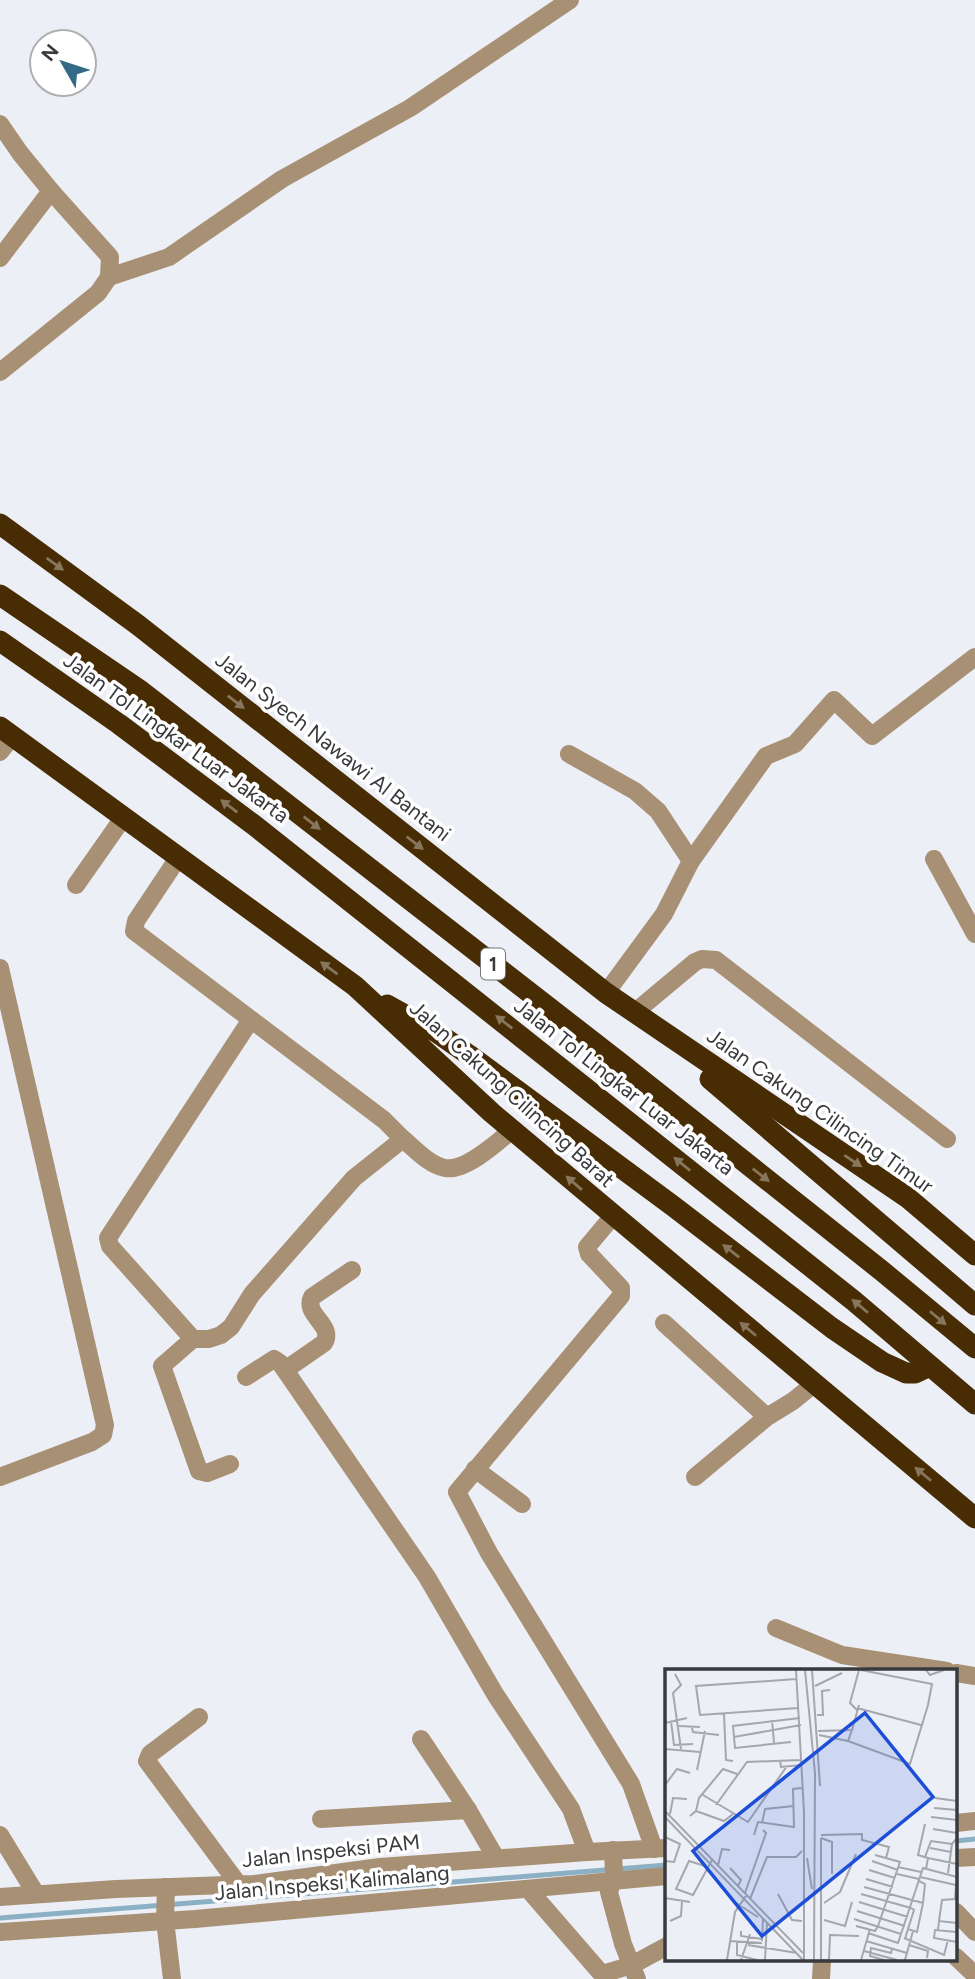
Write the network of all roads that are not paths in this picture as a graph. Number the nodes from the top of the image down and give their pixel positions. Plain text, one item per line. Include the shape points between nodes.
1 (570, 0) edge
2 (0, 124) edge
3 (51, 191) junction
4 (0, 257) edge
5 (109, 277) junction
6 (0, 372) edge
7 (0, 524) edge
8 (0, 595) edge
9 (0, 641) edge
10 (975, 657) edge
11 (4, 739) edge
12 (569, 754) dead end
13 (124, 818) junction
14 (178, 858) junction
15 (934, 859) dead end
16 (691, 861) junction
17 (76, 885) dead end
18 (975, 934) edge
19 (0, 968) edge
20 (355, 986) junction
21 (606, 993) junction
22 (634, 1013) junction
23 (250, 1020) junction
24 (512, 1130) junction
25 (403, 1139) junction
26 (947, 1139) dead end
27 (613, 1216) junction
28 (975, 1255) edge
29 (352, 1270) dead end
30 (975, 1305) edge
31 (664, 1323) dead end
32 (193, 1339) junction
33 (975, 1348) edge
34 (930, 1366) junction
35 (285, 1370) junction
36 (246, 1377) dead end
37 (814, 1384) junction
38 (975, 1404) edge
39 (767, 1417) junction
40 (230, 1464) dead end
41 (475, 1469) junction
42 (0, 1477) edge
43 (695, 1477) dead end
44 (522, 1504) dead end
45 (975, 1518) edge
46 (776, 1628) dead end
47 (934, 1669) edge
48 (199, 1717) dead end
49 (421, 1739) dead end
50 (468, 1810) junction
51 (321, 1819) dead end
52 (0, 1835) edge
53 (661, 1849) edge
54 (587, 1852) junction
55 (613, 1852) junction
56 (496, 1858) junction
57 (665, 1876) edge
58 (612, 1878) junction
59 (239, 1885) junction
60 (166, 1889) junction
61 (528, 1889) junction
62 (36, 1894) junction
63 (0, 1897) edge
64 (958, 1914) edge
65 (165, 1917) junction
66 (0, 1931) edge
67 (975, 1932) edge
68 (665, 1948) edge
69 (958, 1959) edge
70 (635, 1972) edge
71 (975, 1975) edge
72 (604, 1977) edge
73 (170, 1978) edge

1 - 5 street via 410,108 282,179 169,257
2 - 3 street
3 - 4 street
3 - 5 street via 110,257
5 - 6 street via 99,293
7 -> 21 highway, Jalan Syech Nawawi Al Bantani via 138,625
8 -> 33 highway, Jalan Tol Lingkar Luar Jakarta / 1 via 141,691 630,1071
34 -> 9 highway, Jalan Tol Lingkar Luar Jakarta / 1 via 265,834
10 - 16 street via 872,736 834,700 795,744 766,756
11 - 13 highway, Jalan Cakung Cilincing Barat
12 - 16 street via 635,791 658,811
13 - 14 highway, Jalan Cakung Cilincing Barat
13 - 17 street
20 -> 14 highway, Jalan Cakung Cilincing Barat
14 - 23 street via 136,921 134,932
15 - 18 street
16 - 21 street via 664,914
19 - 42 street via 105,1424 103,1435 92,1442
20 - 24 highway, Jalan Cakung Cilincing Barat
34 -> 20 highway via 906,1373 882,1362 469,1055
21 - 22 highway, Jalan Syech Nawawi Al Bantani
22 - 26 street via 695,962 716,960
22 -> 28 highway, Jalan Cakung Cilincing Timur via 908,1198
22 - 30 highway
23 - 25 street via 384,1119
23 - 32 street via 108,1238 110,1246
24 - 25 street via 486,1152 446,1169
27 -> 24 highway, Jalan Cakung Cilincing Barat
25 - 32 street via 354,1178 252,1294 231,1326 221,1335
37 -> 27 highway, Jalan Cakung Cilincing Barat
27 - 41 street via 587,1247 621,1288 621,1296
29 - 35 street via 310,1302 327,1332 324,1343
31 - 39 street
32 - 40 street via 162,1369 199,1471 207,1473
34 - 38 highway, Jalan Tol Lingkar Luar Jakarta / 1
35 - 36 street via 274,1359
35 - 54 street via 427,1577 495,1694 571,1810
37 - 39 street
45 -> 37 highway, Jalan Cakung Cilincing Barat
39 - 43 street
41 - 44 street
41 - 53 street via 457,1495 631,1784
46 - 47 street via 842,1655
48 - 59 street via 147,1761
49 - 50 street
50 - 51 street
50 - 56 street
52 - 62 street
53 - 55 street, Jalan Inspeksi PAM
54 - 55 street, Jalan Inspeksi PAM
54 - 56 street, Jalan Inspeksi PAM
55 - 58 street
56 - 59 street, Jalan Inspeksi PAM
57 - 58 street, Jalan Inspeksi Kalimalang
58 - 61 street, Jalan Inspeksi Kalimalang
58 - 70 street via 609,1892
59 - 60 street, Jalan Inspeksi PAM
60 - 62 street, Jalan Inspeksi PAM
60 - 65 street
61 - 65 street, Jalan Inspeksi Kalimalang
61 - 72 street
62 - 63 street, Jalan Inspeksi PAM
64 - 67 street
65 - 66 street, Jalan Inspeksi Kalimalang
65 - 73 street
68 - 70 street
69 - 71 street
70 - 72 street

